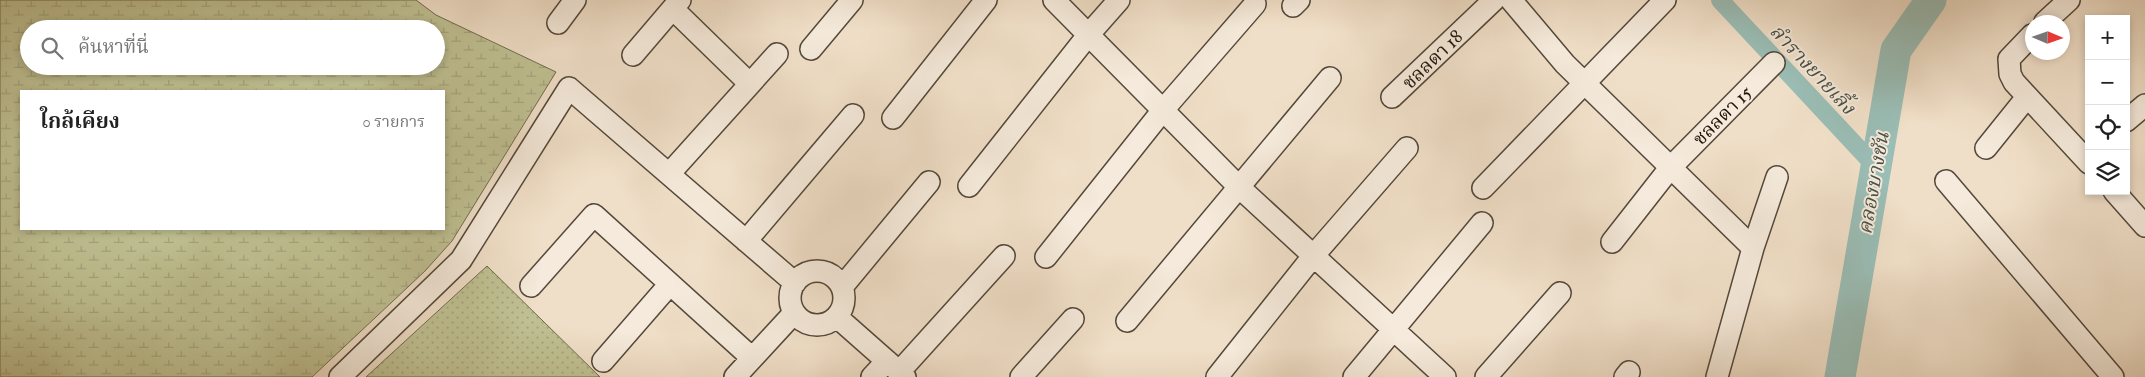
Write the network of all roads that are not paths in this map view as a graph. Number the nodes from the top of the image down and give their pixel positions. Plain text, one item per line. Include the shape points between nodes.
1 (575, 0) edge
2 (852, 0) edge
3 (986, 0) edge
4 (1054, 0) edge
5 (1119, 0) edge
6 (1494, 0) edge
7 (1511, 0) edge
8 (1665, 0) edge
9 (2069, 0) edge
10 (676, 4) edge
11 (1255, 4) dead end
12 (2053, 15) edge
13 (558, 23) dead end
14 (1089, 34) junction
15 (2025, 42) edge
16 (811, 49) dead end
17 (777, 54) dead end
18 (633, 55) dead end
19 (1774, 63) dead end
20 (1330, 78) dead end
21 (750, 84) junction
22 (1585, 84) junction
23 (1392, 97) dead end
24 (2027, 97) junction
25 (2145, 104) edge
26 (1163, 110) junction
27 (853, 115) dead end
28 (2130, 117) edge
29 (893, 118) dead end
30 (1407, 148) dead end
31 (1986, 148) dead end
32 (2085, 156) edge
33 (1670, 168) junction
34 (668, 174) junction
35 (1777, 177) dead end
36 (1946, 181) dead end
37 (929, 182) dead end
38 (969, 186) dead end
39 (1240, 188) junction
40 (1483, 188) dead end
41 (2118, 195) edge
42 (1482, 223) dead end
43 (2145, 226) edge
44 (746, 241) junction
45 (1612, 242) dead end
46 (1753, 248) junction
47 (1314, 255) junction
48 (1004, 256) dead end
49 (1046, 257) dead end
50 (795, 283) junction
51 (670, 284) junction
52 (531, 286) dead end
53 (842, 286) junction
54 (1560, 293) dead end
55 (794, 313) junction
56 (836, 316) junction
57 (1073, 319) dead end
58 (1127, 321) dead end
59 (1393, 328) junction
60 (752, 358) junction
61 (603, 361) dead end
62 (897, 370) edge
63 (2107, 375) edge
64 (340, 377) edge
65 (735, 377) edge
66 (872, 377) edge
67 (1021, 377) edge
68 (1217, 377) edge
69 (1354, 377) edge
70 (1445, 377) edge
71 (1486, 377) edge
72 (1717, 377) edge

1 - 13 street
2 - 16 street
3 - 29 street
4 - 14 street
5 - 14 street
6 - 23 street, ชลลดา 18
7 - 22 street
8 - 22 street
9 - 12 street
10 - 18 street
10 - 21 street
11 - 26 street
14 - 26 street
14 - 38 street
15 - 24 street via 2009,59 2010,74
17 - 21 street
19 - 33 street, ชลลดา 15
20 - 39 street
21 - 34 street
22 - 33 street
22 - 40 street
24 - 31 street
24 - 32 street
25 - 28 street
26 - 39 street
26 - 49 street
27 - 44 street
30 - 47 street
33 - 45 street, ชลลดา 15
33 - 46 street
34 - 44 street
34 - 64 street via 569,88 461,260
35 - 46 street
36 - 63 street
37 - 53 street
39 - 47 street
39 - 58 street
41 - 43 street
42 - 59 street
44 - 50 street
46 - 72 street
47 - 59 street
47 - 68 street
48 - 62 street
50 - 53 street via 803,274 821,271 829,273
50 - 55 street via 790,296
51 - 52 street via 594,214
51 - 60 street
51 - 61 street
53 - 56 street via 844,305
54 - 71 street
55 - 56 street via 808,324 816,325 825,324
55 - 60 street
56 - 62 street
57 - 67 street
59 - 69 street
59 - 70 street
60 - 65 street
62 - 66 street

